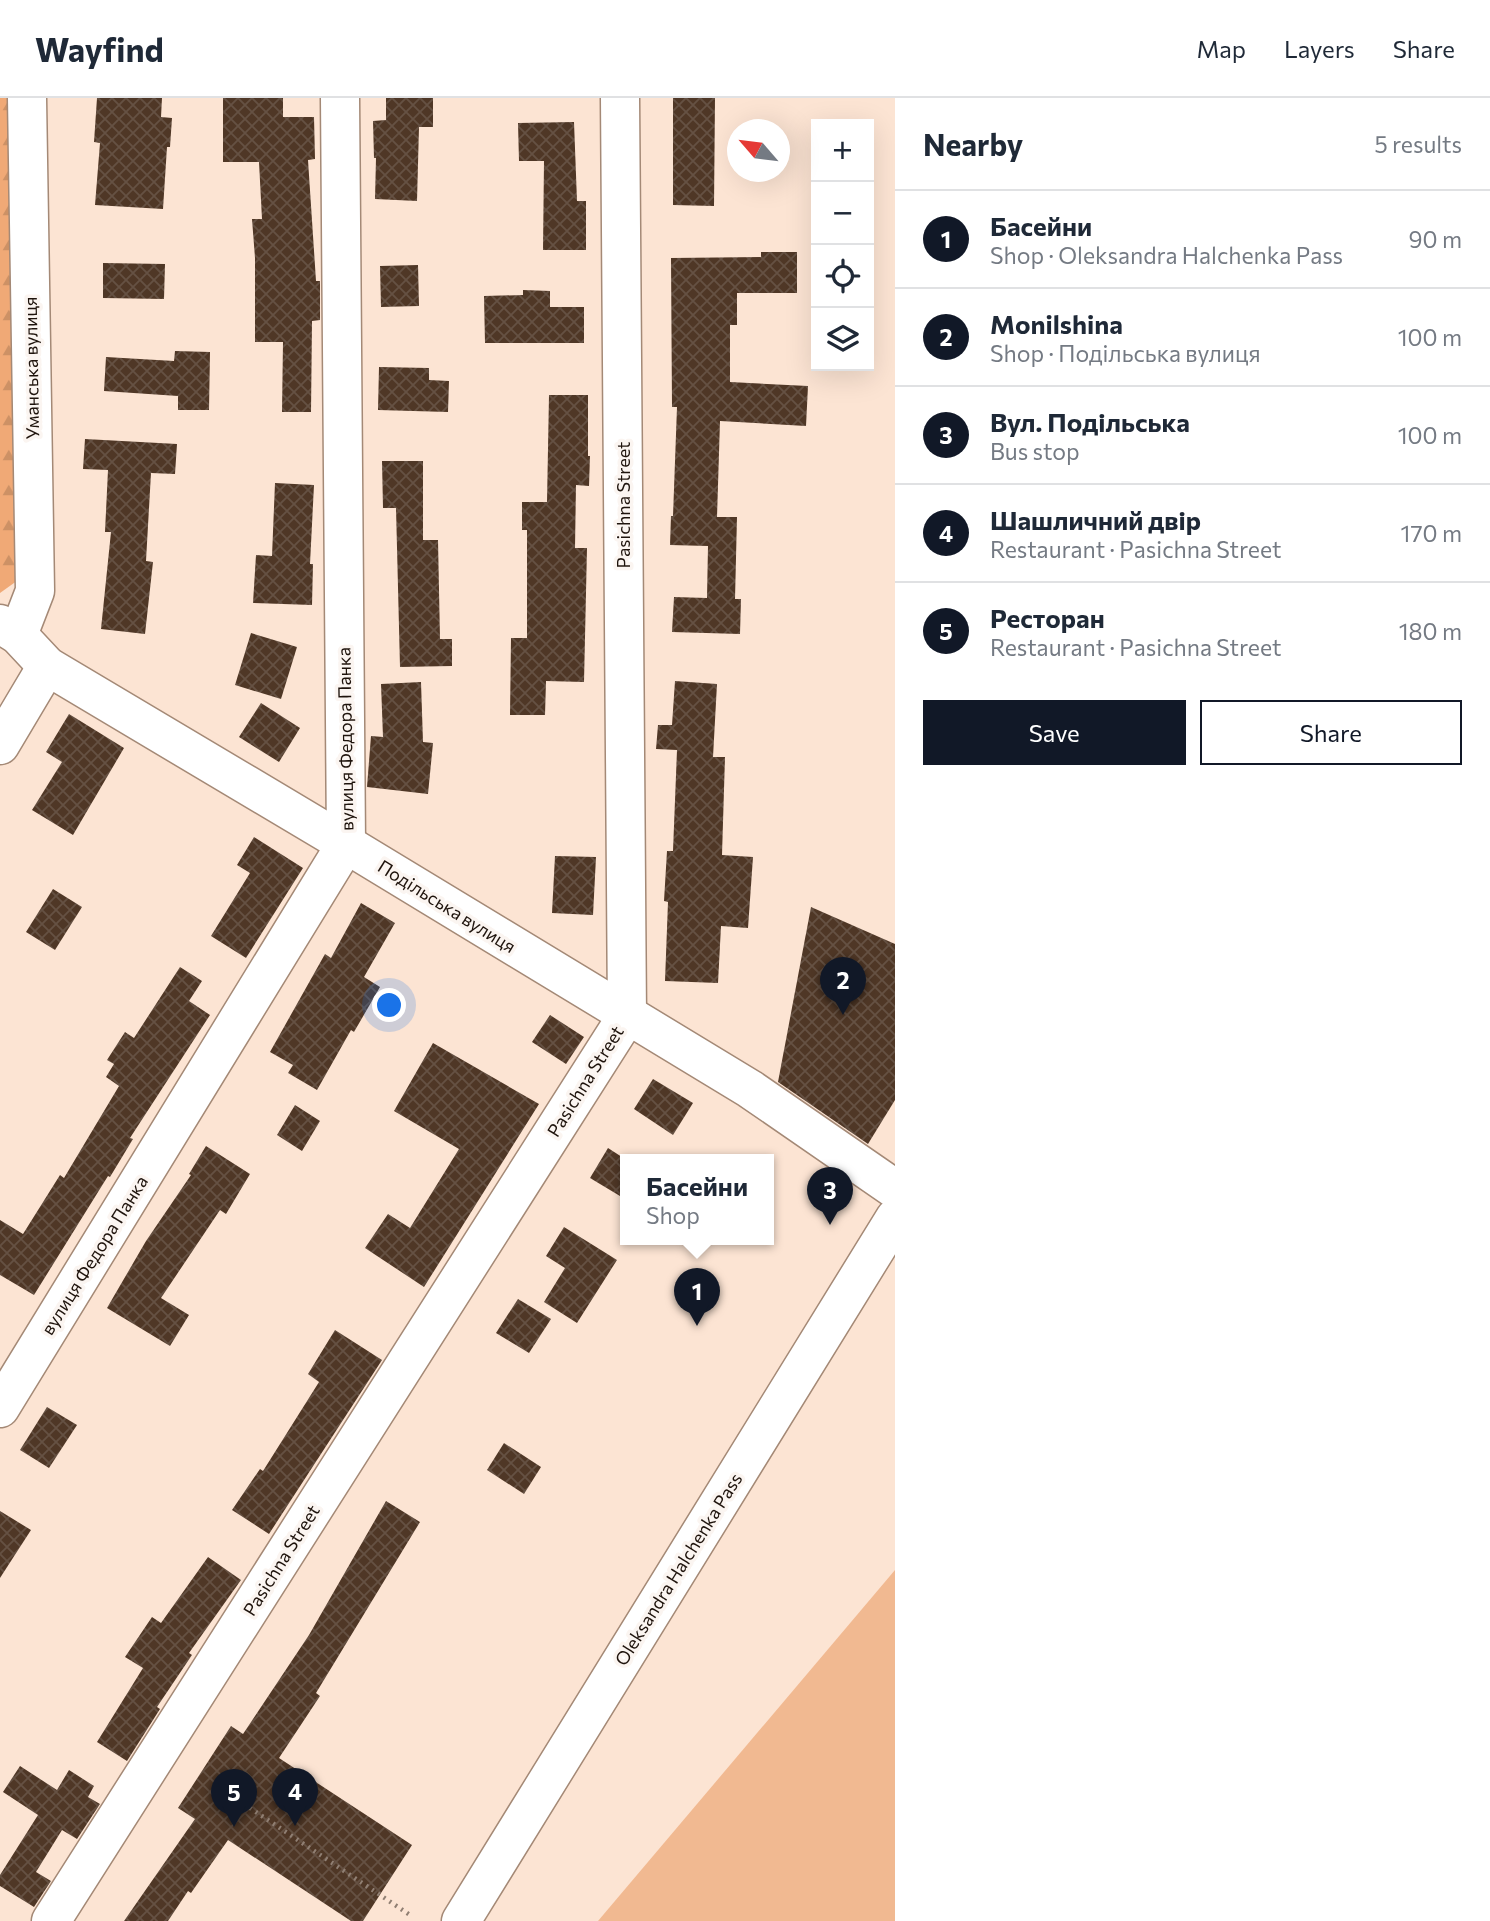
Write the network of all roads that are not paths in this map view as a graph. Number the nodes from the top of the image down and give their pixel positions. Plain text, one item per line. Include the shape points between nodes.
1 (27, 98) edge
2 (340, 98) edge
3 (620, 98) edge
4 (9, 629) edge
5 (47, 666) junction
6 (0, 745) edge
7 (346, 844) junction
8 (627, 1016) junction
9 (895, 1189) edge
10 (895, 1218) edge
11 (0, 1408) edge
12 (51, 1921) edge
13 (461, 1921) edge

1 - 4 street, Уманська вулиця via 35,591
2 - 7 street, вулиця Федора Панка
3 - 8 street, Pasichna Street
4 - 5 street, Подільська вулиця
5 - 6 street
5 - 7 street, Подільська вулиця
7 - 8 street, Подільська вулиця
7 - 11 street, вулиця Федора Панка
8 - 9 street, Подільська вулиця via 750,1089
8 - 12 street, Pasichna Street
10 - 13 street, Oleksandra Halchenka Pass

